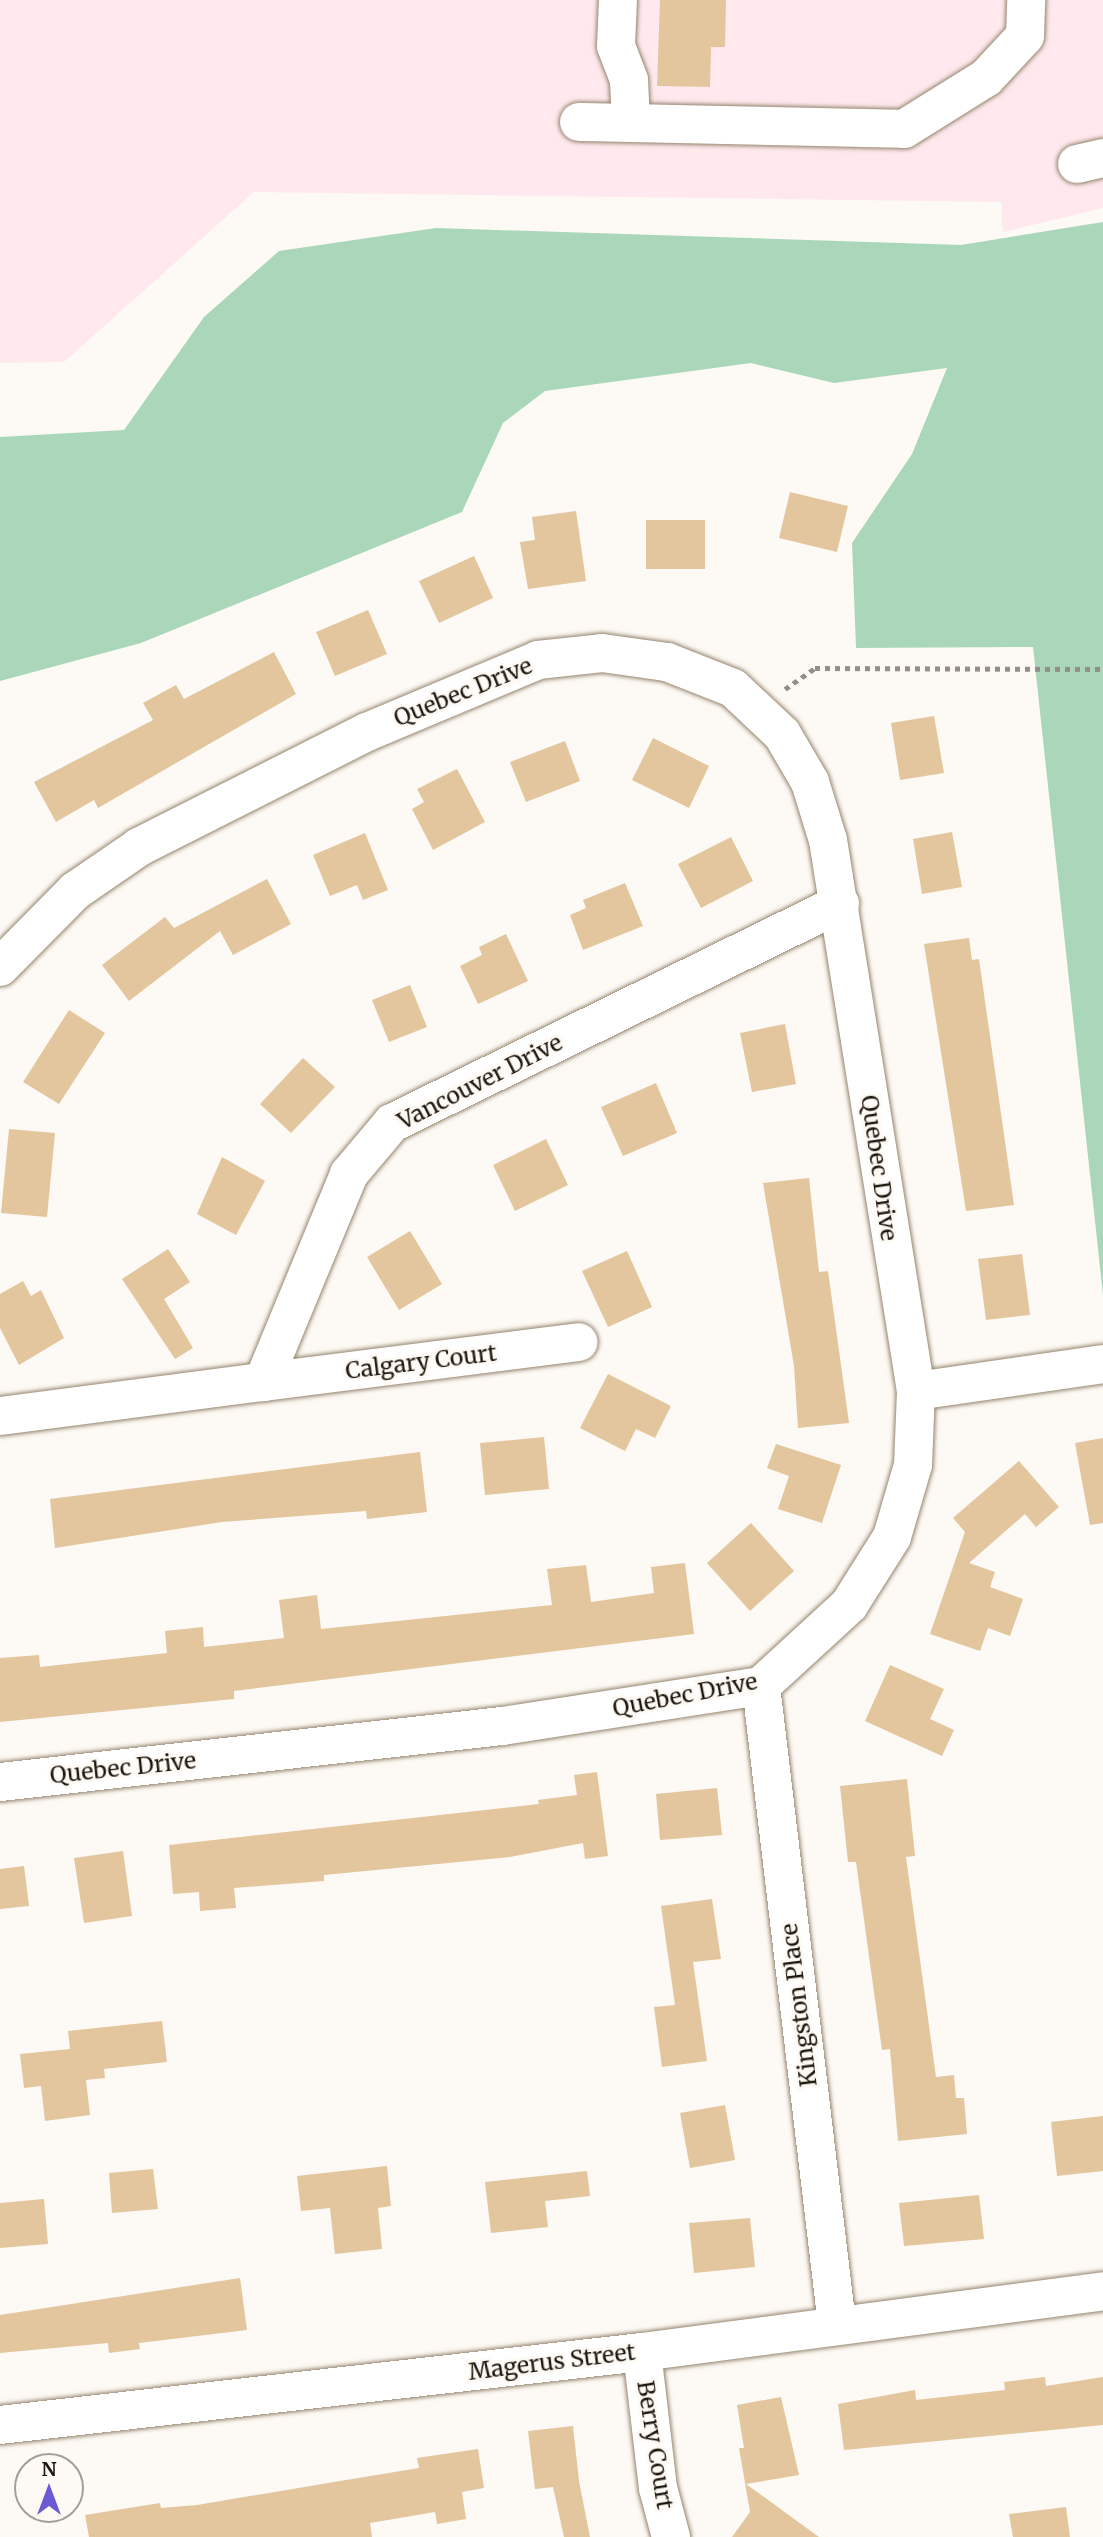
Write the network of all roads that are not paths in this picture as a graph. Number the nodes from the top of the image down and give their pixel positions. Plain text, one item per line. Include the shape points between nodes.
1 (618, 0) edge
2 (1026, 0) edge
3 (579, 122) dead end
4 (631, 123) junction
5 (840, 904) junction
6 (0, 967) edge
7 (578, 1342) dead end
8 (1103, 1364) edge
9 (263, 1382) junction
10 (916, 1391) junction
11 (0, 1416) edge
12 (761, 1686) junction
13 (0, 1782) edge
14 (1103, 2291) edge
15 (837, 2324) junction
16 (642, 2352) junction
17 (0, 2425) edge
18 (671, 2537) edge

1 - 4 street via 616,46 629,80
2 - 4 street via 1026,36 994,70 904,129
3 - 4 street
5 - 6 street, Quebec Drive via 810,782 782,734 733,688 667,662 602,653 538,660 367,732 139,846 75,891
5 - 9 street, Vancouver Drive via 392,1123 349,1174
5 - 10 street, Quebec Drive
7 - 9 street, Calgary Court
8 - 10 street
9 - 11 street
10 - 12 street, Quebec Drive via 913,1465 892,1537 849,1605
12 - 13 street, Quebec Drive via 502,1726
12 - 15 street, Kingston Place
14 - 15 street, Magerus Street
15 - 16 street, Magerus Street
16 - 17 street, Magerus Street
16 - 18 street, Berry Court via 658,2488

